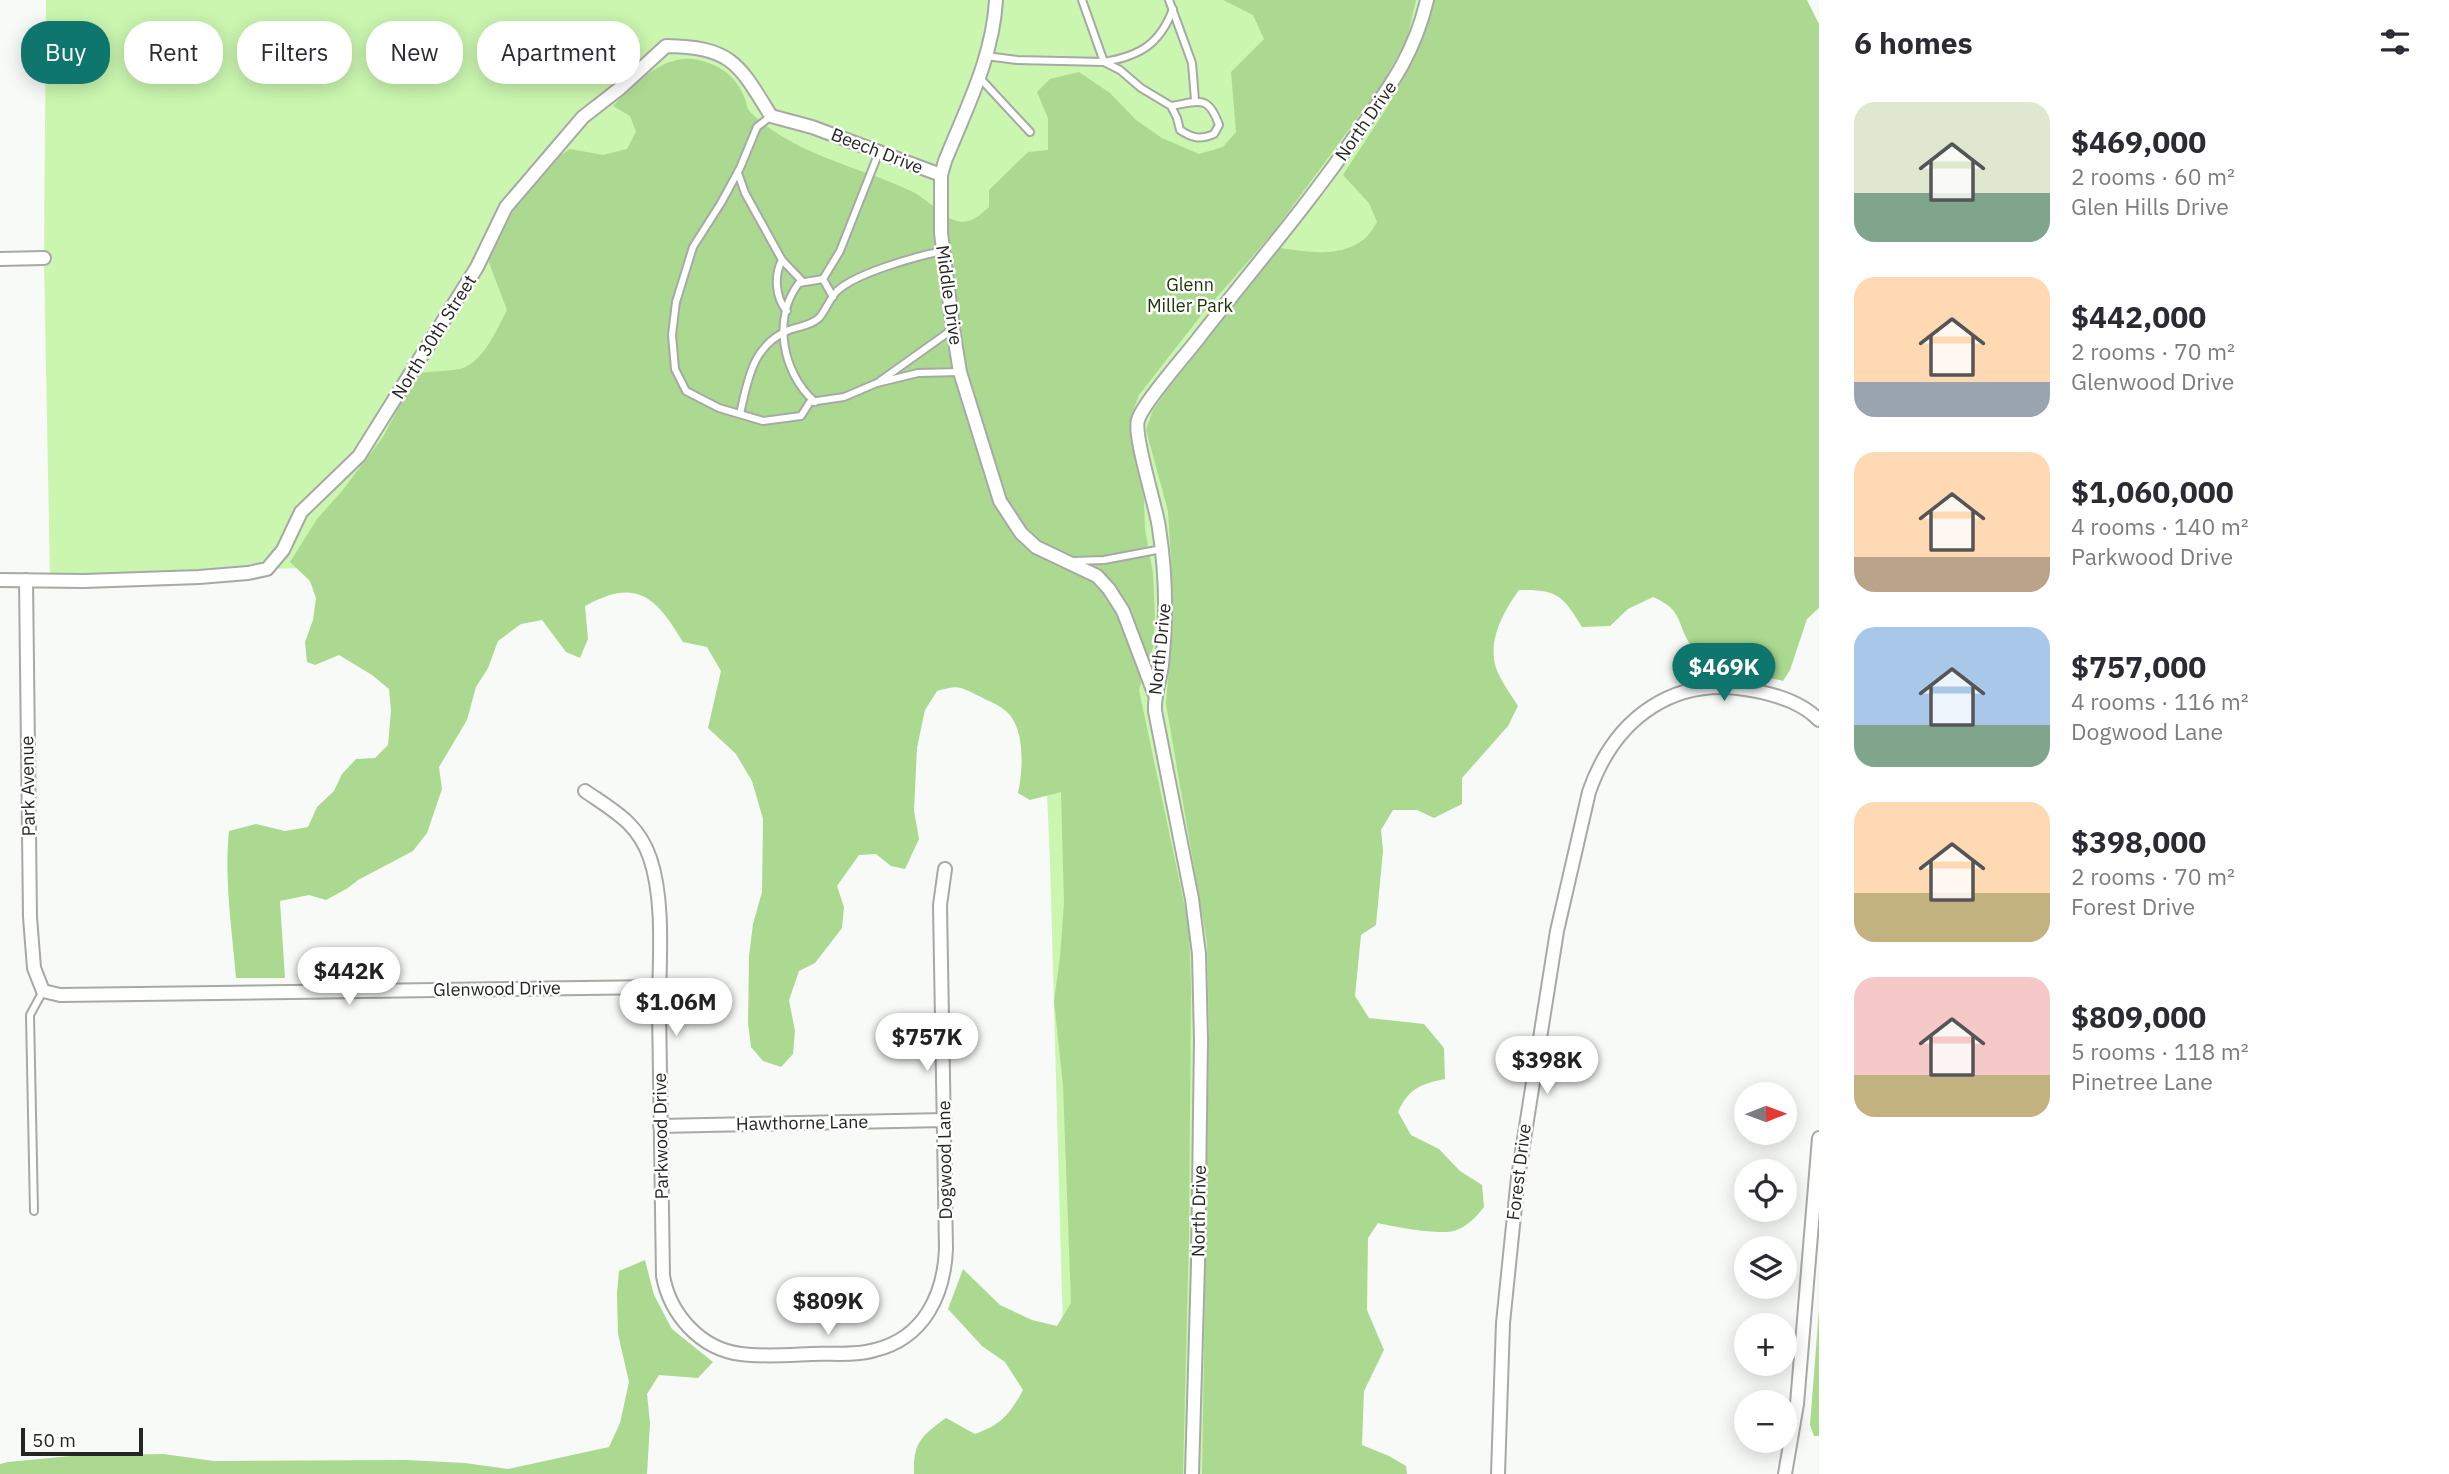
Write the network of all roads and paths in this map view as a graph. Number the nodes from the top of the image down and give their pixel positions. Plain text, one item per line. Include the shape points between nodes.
1 (996, 0) edge
2 (1082, 0) edge
3 (1169, 0) edge
4 (1427, 0) edge
5 (1173, 9) junction
6 (986, 57) junction
7 (1104, 62) junction
8 (979, 77) junction
9 (1195, 100) junction
10 (1171, 106) junction
11 (771, 117) junction
12 (1030, 132) dead end
13 (879, 152) junction
14 (738, 173) junction
15 (941, 175) junction
16 (943, 251) junction
17 (44, 258) dead end
18 (0, 259) edge
19 (782, 260) junction
20 (823, 279) junction
21 (803, 282) junction
22 (833, 297) junction
23 (787, 311) junction
24 (953, 329) junction
25 (782, 334) junction
26 (960, 372) junction
27 (877, 383) junction
28 (815, 402) junction
29 (740, 414) junction
30 (1161, 549) junction
31 (1067, 562) junction
32 (0, 580) edge
33 (26, 580) junction
34 (1154, 693) junction
35 (1819, 720) edge
36 (585, 791) dead end
37 (945, 869) dead end
38 (659, 987) junction
39 (43, 991) junction
40 (944, 1120) junction
41 (660, 1125) junction
42 (1819, 1138) edge
43 (34, 1211) dead end
44 (694, 1333) joint
45 (1192, 1474) edge
46 (1498, 1474) edge
47 (1785, 1474) edge

1 - 6 street, Middle Drive
2 - 7 lane
3 - 5 lane
4 - 30 street, North Drive via 1414,42 1394,80 1319,188 1140,415 1138,436 1154,497
5 - 7 lane via 1152,43 1140,52
5 - 9 lane via 1192,62
6 - 7 lane
6 - 8 street, Middle Drive
7 - 10 lane
8 - 12 lane
8 - 15 street, Middle Drive
9 - 10 lane
9 - 10 lane via 1207,103 1219,125 1203,139 1180,130
11 - 13 street, Beech Drive
11 - 14 lane via 757,127
11 - 33 street, North 30th Street via 728,57 694,47 666,46 583,117 506,207 477,267 359,456 301,512 283,550 267,569 199,577
13 - 15 street, Beech Drive
13 - 20 lane via 840,251
14 - 19 lane
14 - 29 lane via 693,247 676,302 672,335 675,369 686,391
15 - 16 street, Middle Drive
16 - 22 lane via 855,280
16 - 24 street, Middle Drive
17 - 18 street
19 - 21 lane
19 - 23 lane via 778,294
20 - 21 lane
20 - 22 lane
21 - 23 lane via 792,293
22 - 25 lane via 820,317
23 - 25 lane
24 - 26 street, Middle Drive
24 - 27 lane
25 - 28 lane via 792,371
25 - 29 lane via 760,350 746,382
26 - 27 lane via 918,373
26 - 31 street, Middle Drive via 1000,501 1036,547
27 - 28 lane via 844,397
28 - 29 lane via 810,402 801,416 763,421
30 - 31 lane
30 - 34 street, North Drive via 1166,587 1162,664
31 - 34 street, Middle Drive via 1097,576 1123,611
32 - 33 street, North 30th Street
33 - 39 street, Park Avenue via 30,917 34,968
34 - 45 street, North Drive via 1199,954
35 - 46 street, Forest Drive via 1779,696 1724,686 1688,690 1654,704 1632,721 1595,774 1556,931 1522,1150 1503,1323
36 - 38 street, Parkwood Drive via 630,822 649,856 656,878
37 - 40 street, Dogwood Lane via 940,905
38 - 39 street, Glenwood Drive via 60,995
38 - 41 street, Parkwood Drive
39 - 43 lane via 30,1015
40 - 41 street, Hawthorne Lane
40 - 44 street, Dogwood Lane via 943,1283 918,1327 878,1350 802,1354 741,1354 723,1350
41 - 44 street, Parkwood Drive via 663,1276 681,1319
42 - 47 street via 1797,1404

